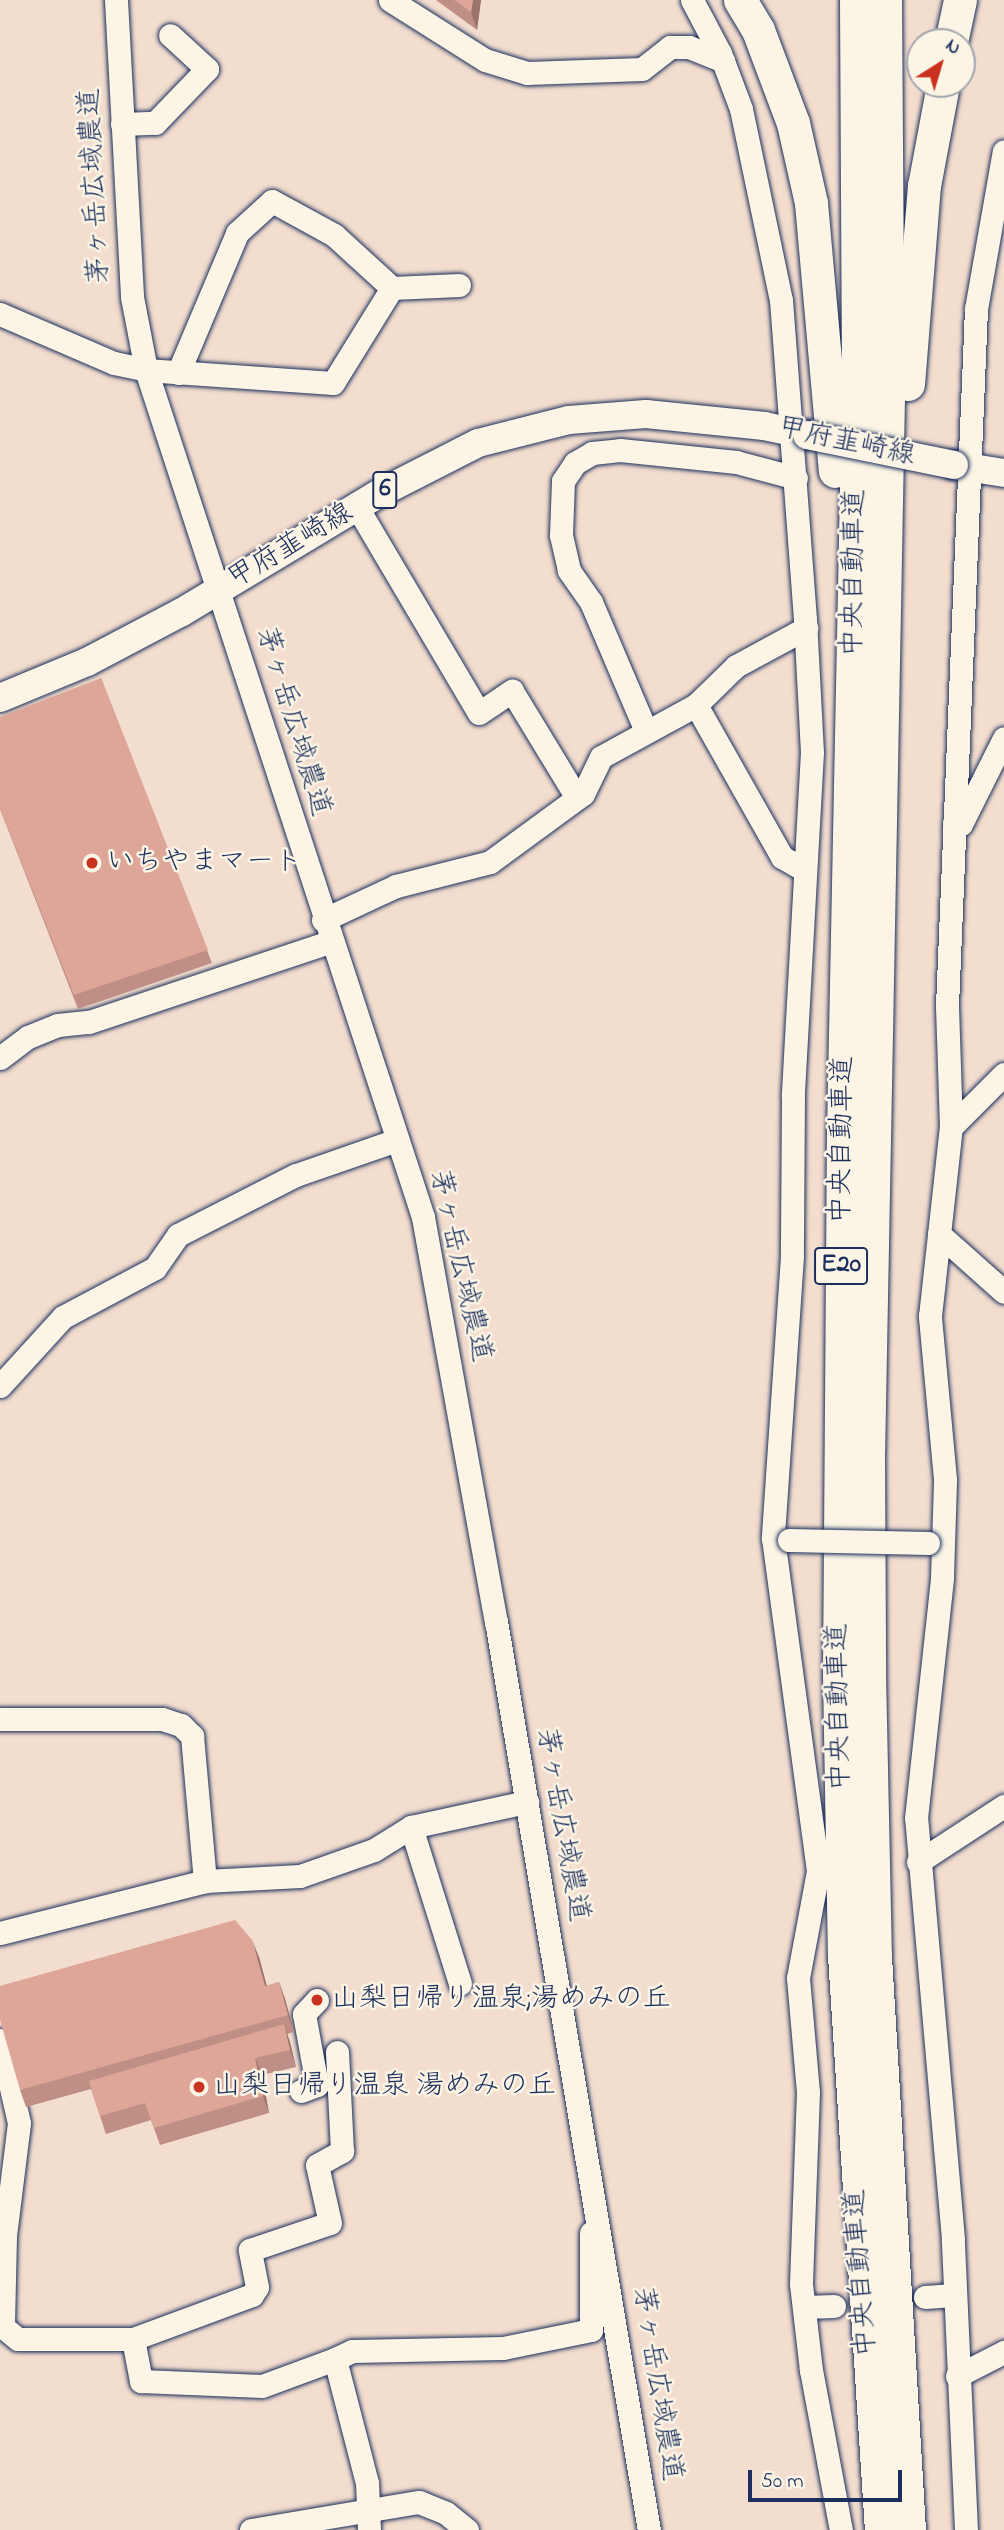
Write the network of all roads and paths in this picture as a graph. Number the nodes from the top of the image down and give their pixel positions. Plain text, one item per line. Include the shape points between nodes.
1 (116, 0) edge
2 (390, 0) edge
3 (692, 0) edge
4 (740, 0) edge
5 (856, 0) edge
6 (885, 0) edge
7 (960, 0) edge
8 (954, 28) edge
9 (170, 35) dead end
10 (723, 61) junction
11 (940, 98) edge
12 (122, 124) junction
13 (1004, 151) edge
14 (996, 257) edge
15 (459, 285) dead end
16 (393, 288) junction
17 (0, 314) edge
18 (146, 370) junction
19 (178, 373) junction
20 (606, 417) junction
21 (800, 433) junction
22 (604, 451) junction
23 (962, 466) junction
24 (1004, 473) edge
25 (796, 478) junction
26 (357, 507) junction
27 (220, 590) junction
28 (806, 628) junction
29 (883, 677) junction
30 (0, 698) edge
31 (696, 705) junction
32 (646, 731) junction
33 (1004, 738) edge
34 (852, 788) junction
35 (578, 798) junction
36 (954, 823) junction
37 (803, 869) junction
38 (323, 920) junction
39 (330, 942) junction
40 (0, 1058) edge
41 (1004, 1074) edge
42 (951, 1127) junction
43 (397, 1140) junction
44 (939, 1234) junction
45 (1004, 1292) edge
46 (0, 1386) edge
47 (781, 1539) junction
48 (936, 1543) junction
49 (0, 1719) edge
50 (527, 1802) junction
51 (1004, 1806) edge
52 (411, 1827) junction
53 (918, 1862) junction
54 (205, 1881) junction
55 (0, 1933) edge
56 (460, 1983) dead end
57 (317, 2000) dead end
58 (0, 2040) edge
59 (337, 2052) dead end
60 (301, 2091) dead end
61 (600, 2229) junction
62 (954, 2295) junction
63 (925, 2297) dead end
64 (834, 2306) dead end
65 (804, 2307) junction
66 (133, 2339) junction
67 (1004, 2351) edge
68 (335, 2358) junction
69 (957, 2376) junction
70 (369, 2522) edge
71 (251, 2530) edge
72 (467, 2530) edge
73 (649, 2530) edge
74 (841, 2530) edge
75 (881, 2530) edge
76 (909, 2530) edge
77 (966, 2530) edge

1 - 12 street, 茅ヶ岳広域農道
2 - 10 street via 485,60 527,73 642,69 670,47 689,47
3 - 10 street
4 - 34 highway via 758,30 793,124 811,203 818,314 831,393
5 - 34 highway, 中央自動車道 / E20 via 858,364
6 - 29 highway, 中央自動車道 / E20 via 888,397
7 - 8 highway
9 - 12 street via 207,69 155,123
10 - 21 street via 741,109 781,300
11 - 29 highway via 924,186
12 - 18 street, 茅ヶ岳広域農道 via 132,297
13 - 14 street
14 - 23 street via 976,309
15 - 16 street
16 - 19 street via 333,383
16 - 19 street via 334,235 272,201 237,233
17 - 18 street via 114,363
18 - 19 street
18 - 27 street, 茅ヶ岳広域農道
20 - 21 main road, 甲府韮崎線 / 6 via 646,414
20 - 22 street
20 - 26 main road, 甲府韮崎線 / 6 via 569,420 478,443
21 - 23 main road, 甲府韮崎線 / 6, bridge
21 - 25 street
22 - 25 street via 736,462
22 - 32 street via 575,463 563,481 561,535 569,570 591,602
23 - 24 main road, 甲府韮崎線 / 6
23 - 36 street
25 - 28 street
26 - 27 main road, 甲府韮崎線 / 6
26 - 35 street via 480,713 512,691
27 - 30 main road, 甲府韮崎線 / 6 via 88,662
27 - 38 street, 茅ヶ岳広域農道
28 - 31 street via 736,666
28 - 37 street via 812,752
29 - 76 highway, 中央自動車道 / E20 via 868,1440 869,1673 875,1956
31 - 32 street
31 - 37 street via 782,857
32 - 35 street via 601,757
33 - 36 street via 961,824
34 - 75 highway, 中央自動車道 / E20 via 838,1674 844,1955
35 - 38 street via 490,862 396,886
36 - 42 street via 947,1006
37 - 47 street
38 - 39 street, 茅ヶ岳広域農道
39 - 40 street via 89,1022 58,1025 28,1037
39 - 43 street, 茅ヶ岳広域農道
41 - 42 street
42 - 44 street
43 - 46 street via 296,1175 178,1234 155,1268 63,1317
43 - 50 street, 茅ヶ岳広域農道 via 422,1217 442,1309
44 - 45 street
44 - 48 street via 930,1316 945,1479
47 - 48 street, bridge
47 - 65 street via 818,1871 798,1978 808,2092
48 - 53 street via 916,1818
49 - 54 street via 162,1719 181,1726 192,1736
50 - 52 street
50 - 61 street, 茅ヶ岳広域農道
51 - 53 street
52 - 54 street via 374,1850 300,1876
52 - 56 street
53 - 62 street
54 - 55 street
57 - 60 street via 304,2014 317,2085
58 - 66 street via 19,2123 5,2235 3,2327 18,2339
59 - 66 street via 342,2151 317,2165 330,2223 250,2250 257,2287 252,2295
61 - 68 street via 589,2234 591,2330 503,2348 352,2351
61 - 73 street, 茅ヶ岳広域農道
62 - 63 street
62 - 69 street
64 - 65 street
65 - 74 street
66 - 68 street via 141,2381 262,2386
67 - 69 street
68 - 70 street via 367,2483
69 - 77 street
70 - 71 street
70 - 72 street via 419,2502 446,2513

